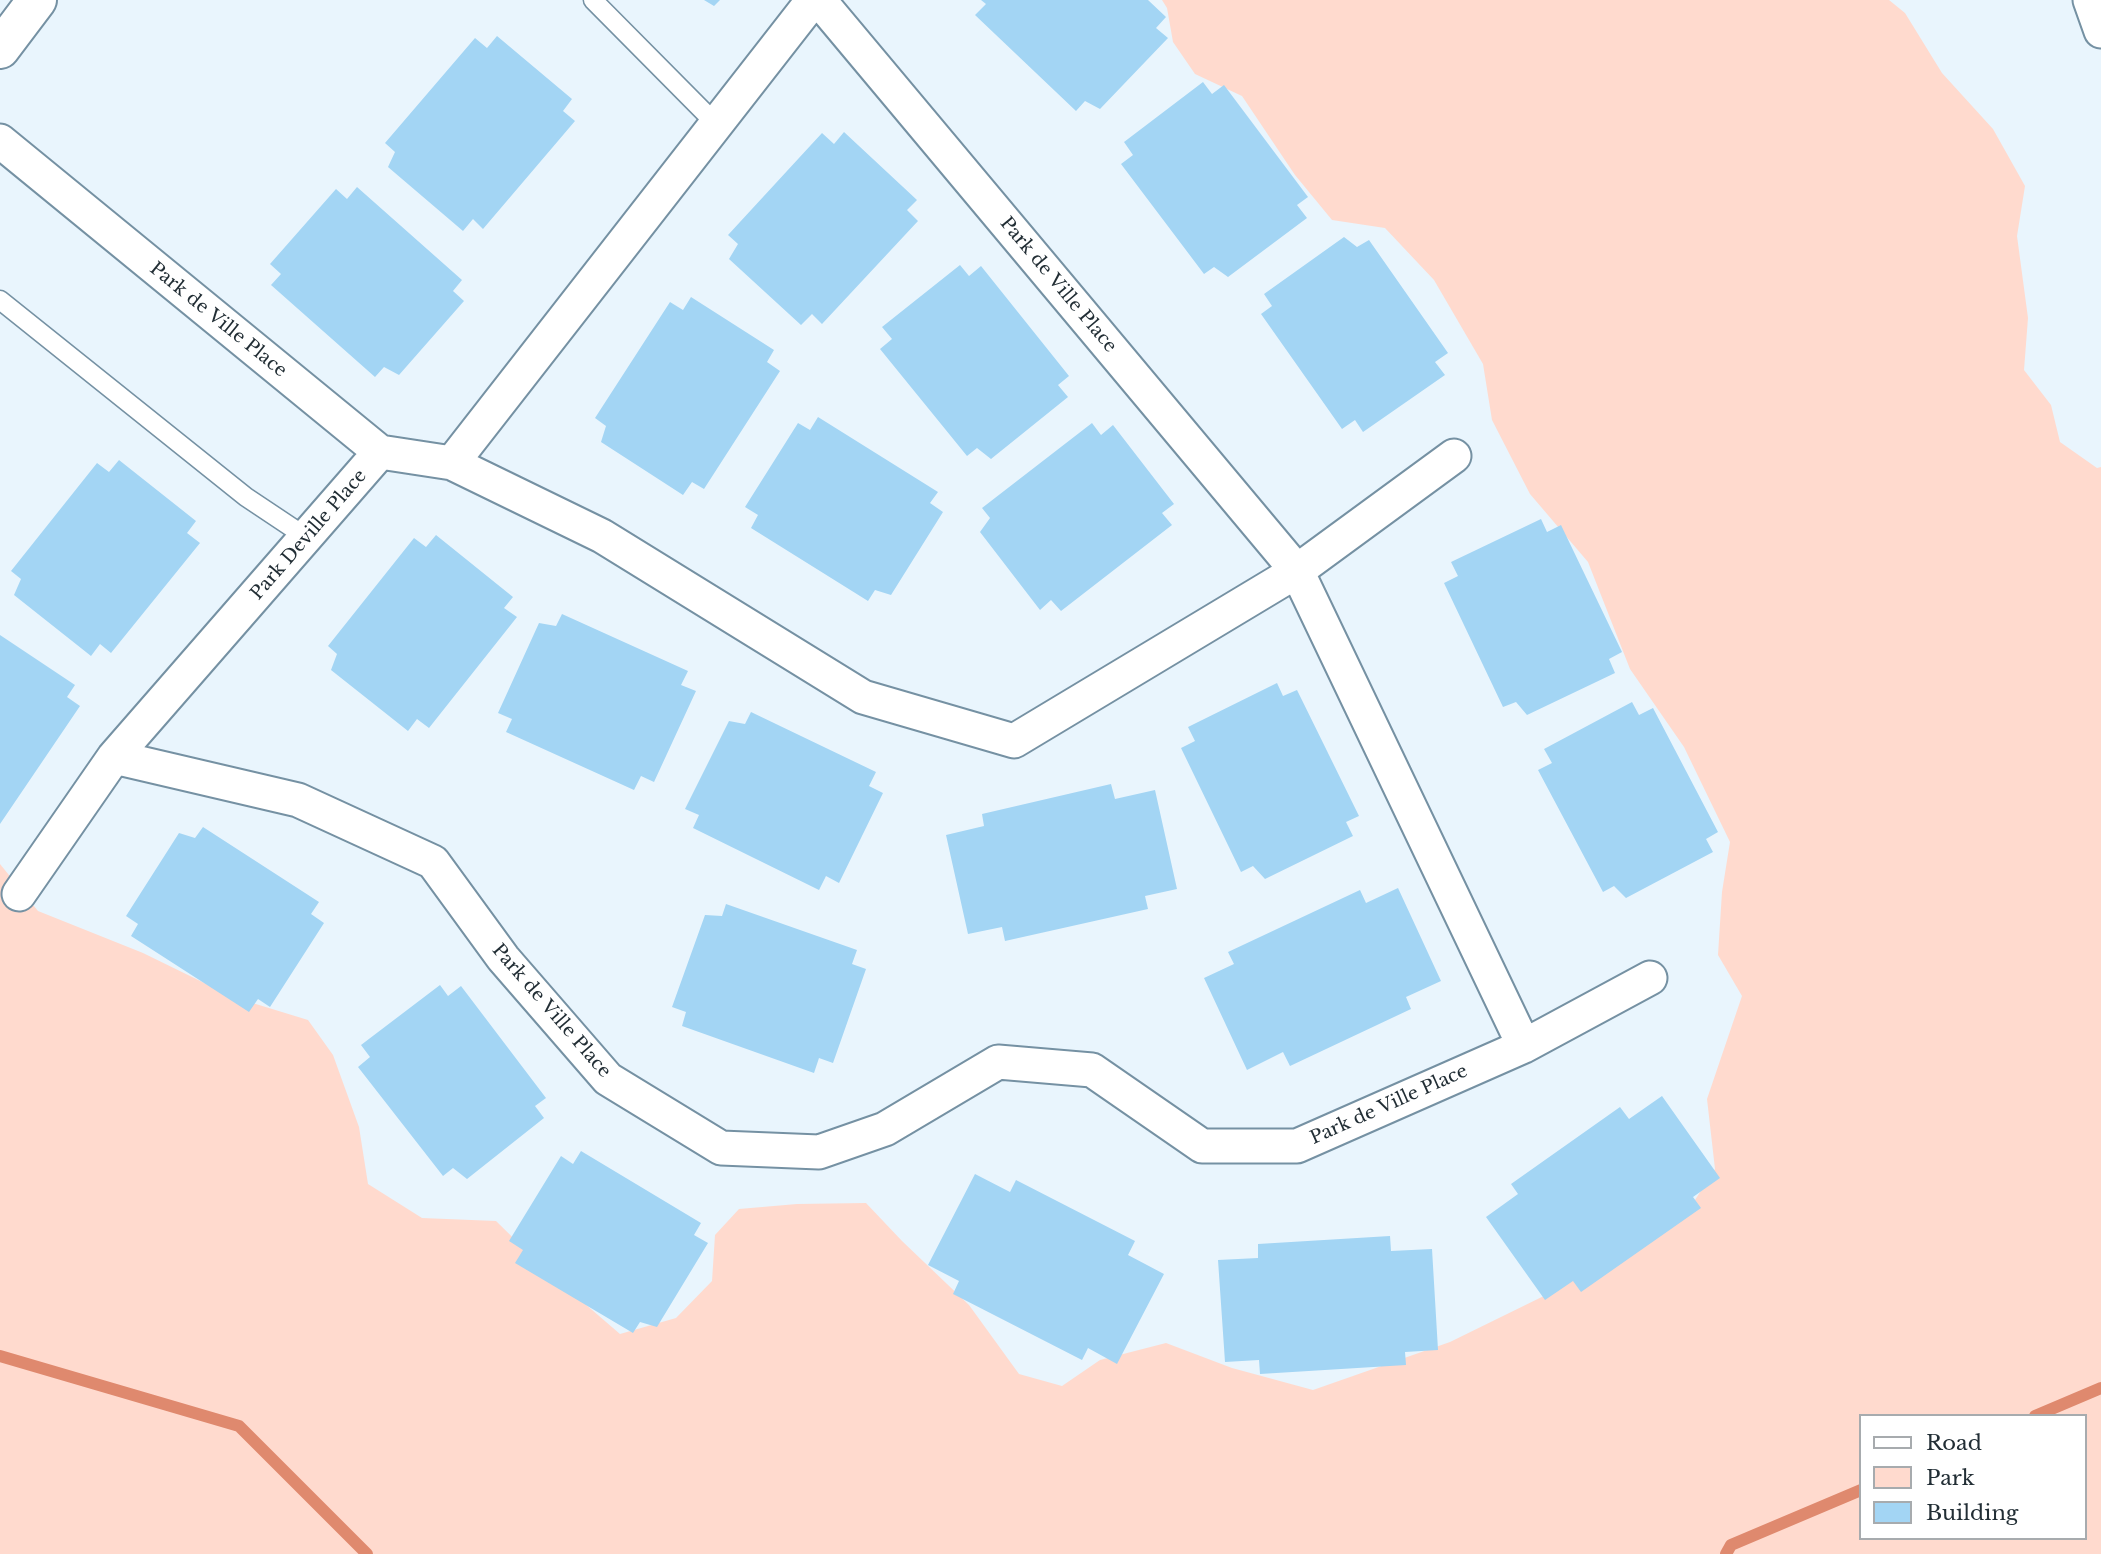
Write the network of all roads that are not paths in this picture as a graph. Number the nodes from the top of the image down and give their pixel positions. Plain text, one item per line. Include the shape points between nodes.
1 (37, 0) edge
2 (593, 0) edge
3 (813, 0) edge
4 (819, 0) edge
5 (2090, 0) edge
6 (2101, 31) edge
7 (0, 50) edge
8 (716, 124) junction
9 (0, 141) edge
10 (0, 300) edge
11 (380, 452) junction
12 (1454, 456) dead end
13 (452, 463) junction
14 (306, 537) junction
15 (1297, 571) junction
16 (114, 757) junction
17 (19, 894) dead end
18 (1650, 978) dead end
19 (1524, 1046) junction

1 - 7 street
2 - 8 lane
3 - 8 street
4 - 15 street, Park de Ville Place
5 - 6 street
8 - 13 street
9 - 11 street, Park de Ville Place
10 - 14 lane via 246,497
11 - 13 street
11 - 14 street, Park Deville Place
12 - 15 street
13 - 15 street via 602,536 863,697 1014,741
14 - 16 street, Park Deville Place
15 - 19 street, Park de Ville Place
16 - 17 street
16 - 19 street, Park de Ville Place via 298,800 433,862 503,958 608,1079 721,1148 819,1152 885,1129 998,1062 1092,1070 1202,1146 1297,1146
18 - 19 street

